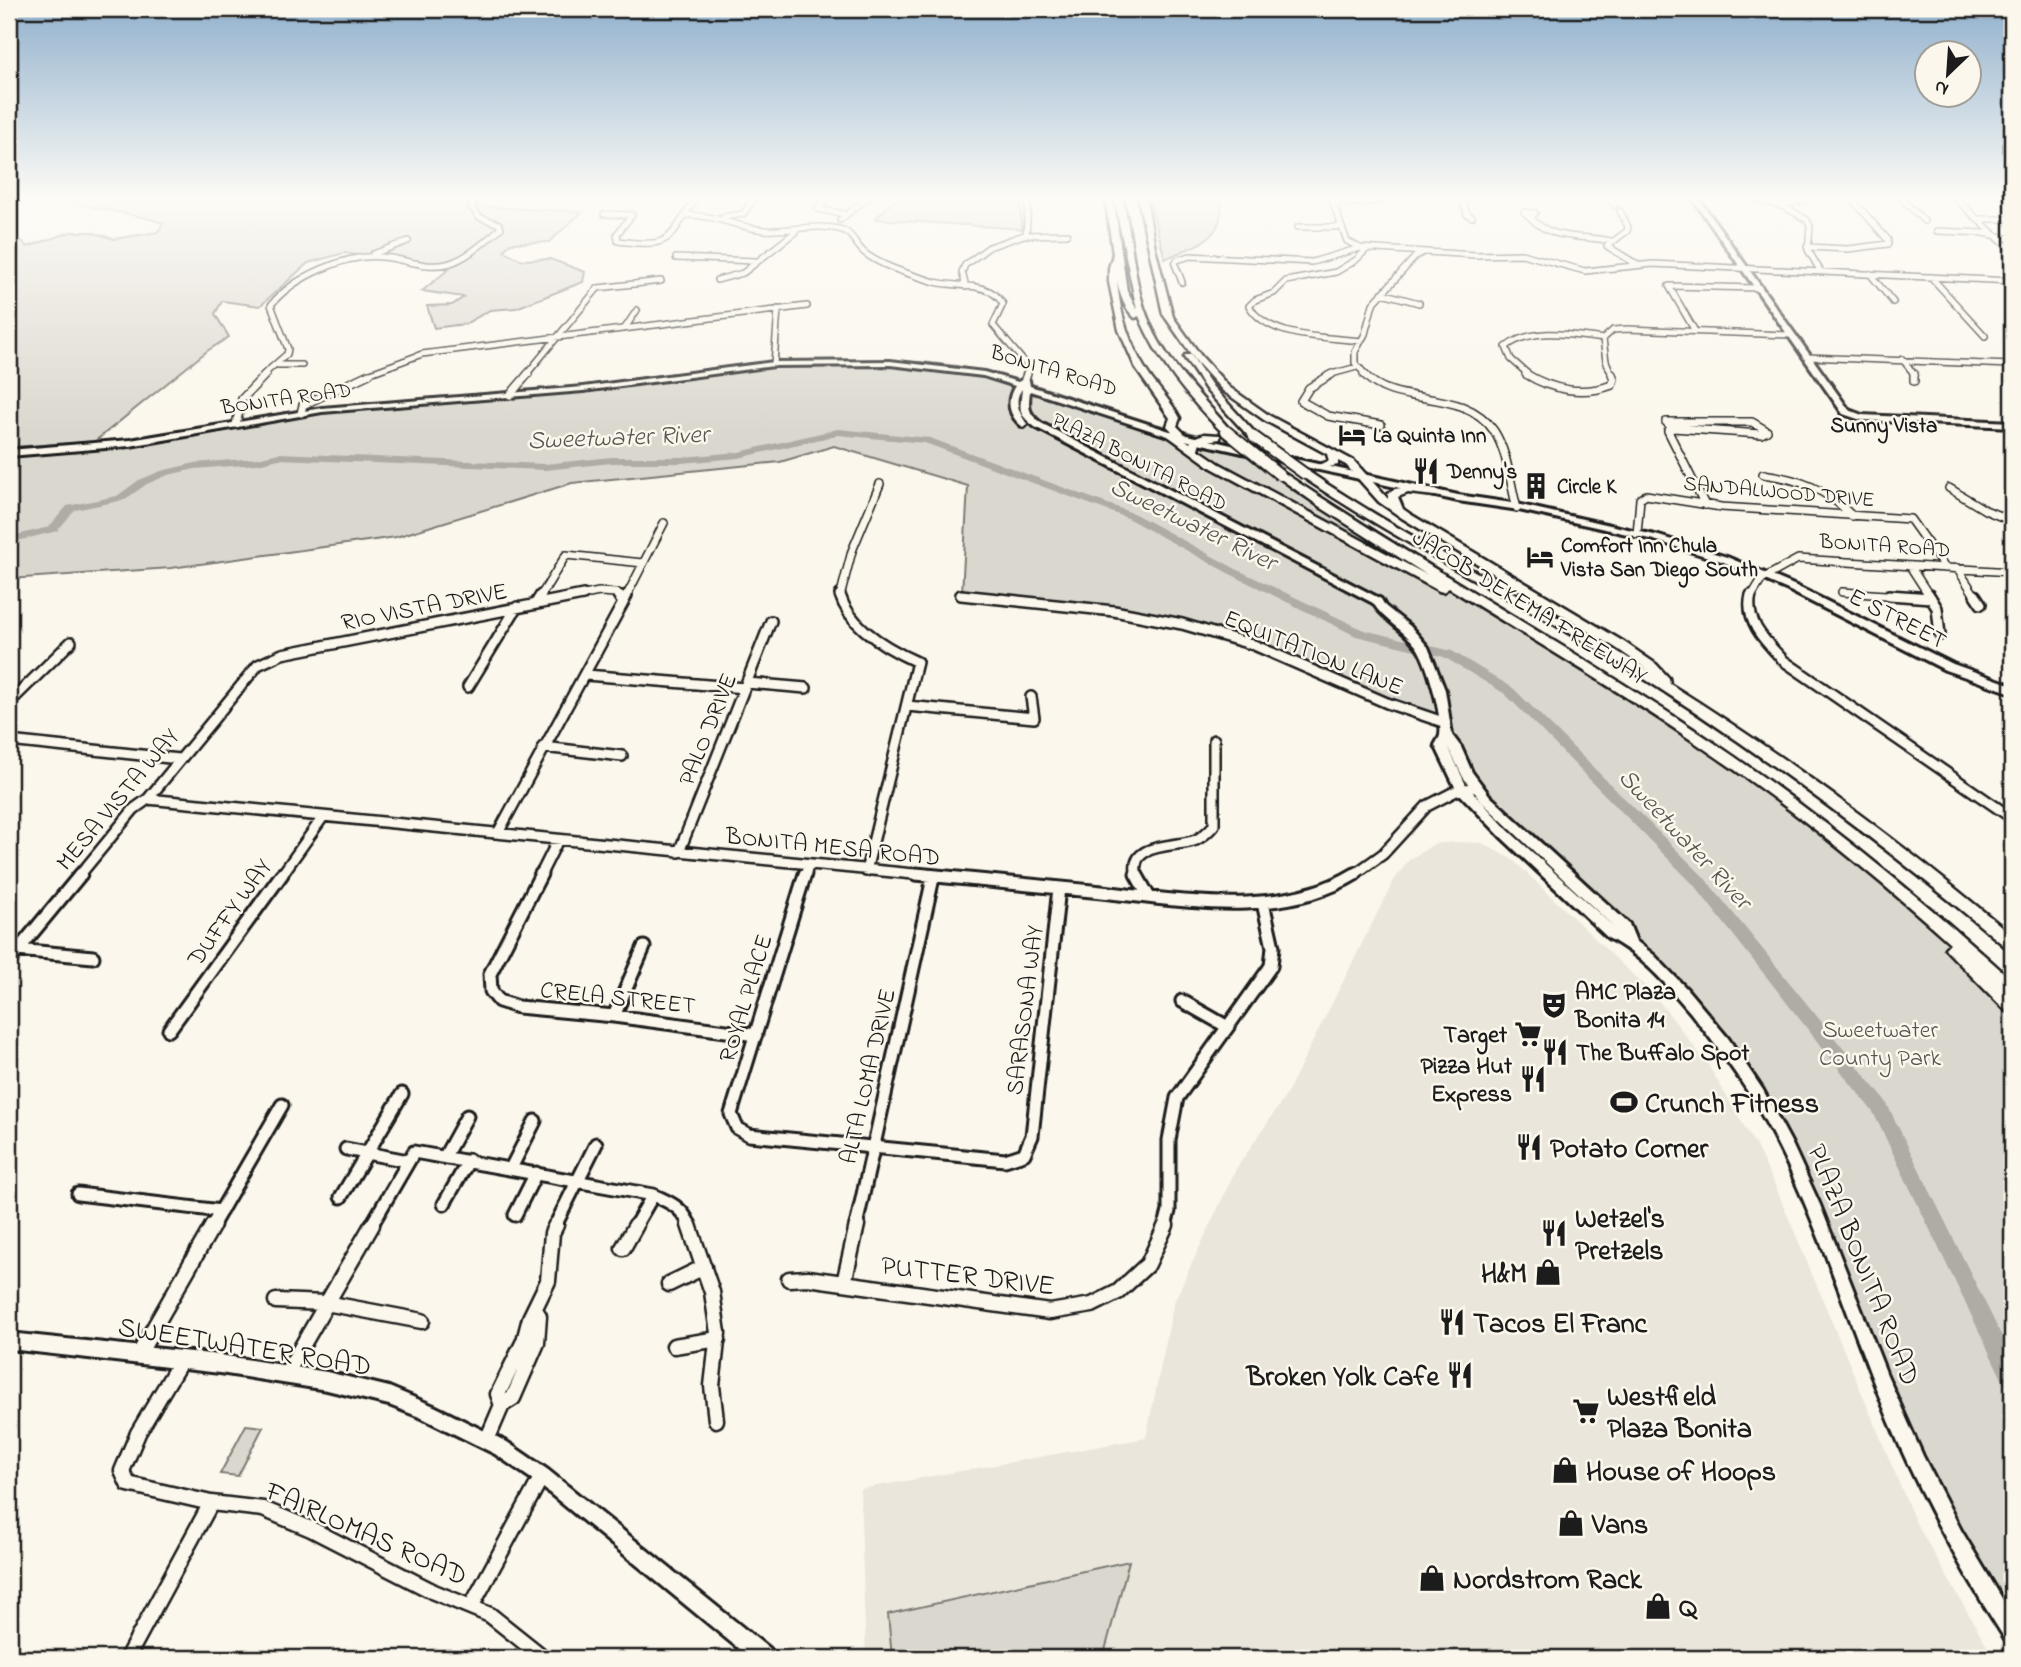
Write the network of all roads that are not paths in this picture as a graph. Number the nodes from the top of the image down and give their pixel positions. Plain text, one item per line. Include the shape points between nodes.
1 (314, 276) edge
2 (734, 276) edge
3 (921, 276) edge
4 (963, 276) edge
5 (1113, 276) edge
6 (1121, 276) edge
7 (1133, 276) edge
8 (1159, 276) edge
9 (1180, 276) edge
10 (1315, 276) edge
11 (1398, 276) edge
12 (1749, 276) edge
13 (1871, 276) edge
14 (1906, 276) edge
15 (1931, 277) junction
16 (661, 281) dead end
17 (717, 281) dead end
18 (2012, 281) edge
19 (1182, 282) dead end
20 (967, 287) junction
21 (1758, 288) junction
22 (1382, 293) junction
23 (1893, 302) dead end
24 (1419, 303) dead end
25 (807, 306) dead end
26 (778, 309) junction
27 (637, 310) dead end
28 (1167, 314) junction
29 (625, 328) junction
30 (1695, 331) junction
31 (559, 335) junction
32 (1790, 335) junction
33 (1985, 336) dead end
34 (1604, 340) junction
35 (1361, 341) junction
36 (1808, 357) junction
37 (1902, 359) junction
38 (774, 362) junction
39 (302, 365) dead end
40 (2012, 365) edge
41 (274, 367) junction
42 (1357, 368) junction
43 (1175, 377) junction
44 (1914, 381) dead end
45 (1024, 384) junction
46 (570, 389) joint
47 (510, 395) junction
48 (300, 413) junction
49 (236, 424) junction
50 (1381, 425) dead end
51 (2012, 425) edge
52 (1673, 428) junction
53 (1171, 430) junction
54 (1184, 437) joint
55 (1217, 437) junction
56 (1195, 445) junction
57 (1331, 452) junction
58 (9, 453) edge
59 (1334, 463) junction
60 (1319, 468) junction
61 (1355, 468) junction
62 (1763, 474) dead end
63 (1365, 478) junction
64 (880, 484) dead end
65 (1949, 488) dead end
66 (1435, 493) junction
67 (1704, 505) junction
68 (1517, 508) junction
69 (1398, 510) junction
70 (1852, 516) junction
71 (2012, 521) edge
72 (664, 523) dead end
73 (1636, 534) junction
74 (643, 563) junction
75 (1910, 566) junction
76 (1944, 568) junction
77 (1957, 568) junction
78 (2012, 572) edge
79 (1767, 577) junction
80 (1842, 592) dead end
81 (960, 596) dead end
82 (1931, 598) junction
83 (536, 603) junction
84 (623, 603) junction
85 (1981, 604) dead end
86 (517, 607) junction
87 (771, 621) dead end
88 (1940, 635) dead end
89 (71, 642) dead end
90 (1555, 649) junction
91 (258, 665) joint
92 (586, 675) junction
93 (746, 685) junction
94 (468, 687) dead end
95 (806, 688) dead end
96 (2012, 689) edge
97 (1680, 696) junction
98 (1031, 697) dead end
99 (9, 703) edge
100 (907, 706) junction
101 (1443, 722) junction
102 (1446, 736) junction
103 (1214, 740) dead end
104 (9, 741) edge
105 (543, 747) junction
106 (622, 756) dead end
107 (179, 759) junction
108 (1477, 787) junction
109 (1461, 788) junction
110 (148, 799) junction
111 (323, 817) junction
112 (2012, 818) edge
113 (498, 833) junction
114 (558, 839) junction
115 (679, 852) junction
116 (1867, 863) junction
117 (808, 865) junction
118 (866, 871) junction
119 (933, 878) junction
120 (1059, 888) junction
121 (1149, 897) junction
122 (1264, 902) junction
123 (1630, 941) junction
124 (2012, 944) edge
125 (644, 947) dead end
126 (17, 950) junction
127 (93, 957) dead end
128 (9, 961) edge
129 (2012, 990) edge
130 (1182, 1001) dead end
131 (2012, 1006) edge
132 (614, 1016) junction
133 (1226, 1026) junction
134 (169, 1030) dead end
135 (756, 1035) junction
136 (402, 1094) dead end
137 (282, 1105) dead end
138 (467, 1116) dead end
139 (535, 1121) dead end
140 (596, 1144) dead end
141 (873, 1147) junction
142 (346, 1149) dead end
143 (367, 1153) junction
144 (445, 1156) junction
145 (469, 1160) junction
146 (408, 1161) junction
147 (511, 1168) junction
148 (537, 1173) junction
149 (576, 1182) junction
150 (78, 1194) dead end
151 (653, 1195) junction
152 (341, 1197) dead end
153 (444, 1204) dead end
154 (221, 1211) junction
155 (516, 1215) dead end
156 (623, 1248) dead end
157 (704, 1267) junction
158 (789, 1279) dead end
159 (844, 1283) junction
160 (669, 1284) dead end
161 (276, 1301) dead end
162 (326, 1303) junction
163 (422, 1321) dead end
164 (718, 1339) junction
165 (9, 1341) edge
166 (674, 1346) dead end
167 (139, 1354) junction
168 (182, 1359) junction
169 (286, 1374) junction
170 (716, 1420) dead end
171 (487, 1440) junction
172 (542, 1476) junction
173 (211, 1503) junction
174 (471, 1607) junction
175 (2012, 1632) edge
176 (127, 1658) edge
177 (544, 1658) edge
178 (765, 1658) edge

1 - 41 street via 271,305 288,349
2 - 17 street
3 - 20 street
4 - 20 street
5 - 53 highway via 1118,314 1140,368 1171,409 1175,418
6 - 43 highway via 1137,321
7 - 43 highway, JACOB DEKEMA FREEWAY via 1151,336
8 - 28 highway, JACOB DEKEMA FREEWAY
9 - 19 street
10 - 35 street via 1286,281 1274,293 1255,300 1249,306 1251,312 1276,329
11 - 22 street
12 - 21 main road
13 - 23 street
14 - 15 street
15 - 18 street
15 - 33 street
16 - 31 street via 598,288
20 - 45 street via 988,290 1002,300 993,325 1029,369
21 - 30 street via 1670,286
21 - 32 main road
22 - 24 street
22 - 35 street via 1371,307
25 - 26 street
26 - 29 street
26 - 38 street
27 - 29 street
28 - 57 highway via 1226,389
28 - 97 highway, JACOB DEKEMA FREEWAY, bridge via 1192,364 1254,437 1338,498
29 - 31 street
30 - 32 street
30 - 34 street via 1613,330
31 - 47 street
31 - 48 street via 408,357 312,399
32 - 36 main road
34 - 34 street via 1534,336 1514,340 1506,347 1507,357 1542,384 1607,388 1614,382
35 - 42 street via 1354,357
36 - 37 street
36 - 51 main road via 1849,414
37 - 40 street
37 - 44 street via 1915,375
38 - 45 main road, BONITA ROAD via 915,364
38 - 46 main road, BONITA ROAD
39 - 41 street
41 - 49 street via 244,392
42 - 50 street via 1329,374 1301,401 1322,413
42 - 68 street via 1380,384 1457,405 1487,422 1497,437
43 - 90 highway, JACOB DEKEMA FREEWAY, bridge via 1226,431 1280,475
45 - 53 main road, BONITA ROAD
45 - 101 main road, PLAZA BONITA ROAD via 1013,393 1013,409 1037,435 1381,608 1423,647 1440,690
46 - 47 main road, BONITA ROAD
47 - 48 main road, BONITA ROAD
48 - 49 main road, BONITA ROAD
49 - 58 main road, BONITA ROAD via 91,448
52 - 52 street via 1753,433 1767,431 1752,422 1666,422
52 - 67 street via 1668,431
53 - 54 highway
53 - 55 main road, BONITA ROAD
53 - 56 highway
54 - 56 main road, BONITA ROAD
55 - 56 highway via 1204,437
55 - 59 main road, BONITA ROAD
56 - 60 main road, BONITA ROAD
56 - 90 highway via 1216,466
57 - 59 highway
57 - 61 highway
59 - 60 highway
59 - 61 main road, BONITA ROAD
60 - 63 main road, BONITA ROAD
61 - 63 highway
61 - 68 main road, BONITA ROAD via 1492,498
62 - 70 street via 1818,487 1840,501
63 - 66 main road, BONITA ROAD
63 - 69 highway
64 - 100 street via 852,551 841,597 852,619 890,650 917,662
65 - 71 street
66 - 68 main road, BONITA ROAD
66 - 69 highway via 1399,491 1392,496
67 - 70 street, SANDALWOOD DRIVE
67 - 73 street, SANDALWOOD DRIVE via 1643,496
68 - 73 main road, BONITA ROAD
69 - 97 highway via 1620,645 1652,667
70 - 76 street, SANDALWOOD DRIVE via 1910,519
72 - 74 street
73 - 79 main road, BONITA ROAD via 1724,559
74 - 83 street via 566,555
74 - 84 street
75 - 76 street, BONITA ROAD
75 - 79 street, BONITA ROAD via 1798,559
75 - 82 street
76 - 77 street, BONITA ROAD
77 - 78 street, BONITA ROAD
77 - 85 street
79 - 96 main road, E STREET via 1949,667
79 - 112 street via 1752,590 1747,603 1754,628 1769,648
80 - 82 street
81 - 101 street, EQUITATION LANE via 1114,611 1182,624 1254,645 1387,703
82 - 88 street
83 - 84 street, RIO VISTA DRIVE via 599,592 616,593
83 - 86 street, RIO VISTA DRIVE
84 - 92 street
86 - 91 street, RIO VISTA DRIVE via 282,654
86 - 94 street
87 - 93 street, PALO DRIVE
89 - 99 street
90 - 116 highway, JACOB DEKEMA FREEWAY via 1661,713
91 - 107 street, MESA VISTA WAY
92 - 93 street
92 - 105 street
93 - 95 street
93 - 115 street, PALO DRIVE
97 - 124 highway, JACOB DEKEMA FREEWAY via 1796,775 1949,890
98 - 100 street via 1034,718
100 - 118 street
101 - 102 main road, PLAZA BONITA ROAD
102 - 108 main road, PLAZA BONITA ROAD
102 - 109 main road, PLAZA BONITA ROAD via 1441,744
103 - 121 street via 1214,825 1198,841 1158,845 1139,858 1137,875
104 - 107 street
105 - 106 street
105 - 113 street
107 - 110 street, MESA VISTA WAY
108 - 109 street, BONITA MESA ROAD
108 - 123 main road, PLAZA BONITA ROAD via 1624,928
109 - 122 street, BONITA MESA ROAD via 1431,800 1389,849 1345,880 1305,895
109 - 123 main road, PLAZA BONITA ROAD via 1613,934
110 - 111 street, BONITA MESA ROAD
110 - 126 street, MESA VISTA WAY via 134,809
111 - 113 street, BONITA MESA ROAD
111 - 134 street, DUFFY WAY
113 - 114 street, BONITA MESA ROAD
114 - 115 street, BONITA MESA ROAD
114 - 132 street, CRELA STREET via 490,974 491,991 499,1001 518,1007
115 - 117 street, BONITA MESA ROAD
116 - 129 highway, JACOB DEKEMA FREEWAY
116 - 131 highway
117 - 118 street, BONITA MESA ROAD
117 - 135 street, ROYAL PLACE
118 - 119 street, BONITA MESA ROAD
119 - 120 street, BONITA MESA ROAD
119 - 141 street, ALTA LOMA DRIVE
120 - 121 street, BONITA MESA ROAD
120 - 141 street, SARASONA WAY via 1029,1150 1020,1159 1005,1160
121 - 122 street, BONITA MESA ROAD
122 - 133 street, PUTTER DRIVE via 1274,943 1271,966
123 - 175 main road, PLAZA BONITA ROAD via 1724,1043 1780,1132 1904,1436 1945,1520
125 - 132 street
126 - 127 street
126 - 128 street, MESA VISTA WAY
130 - 133 street
132 - 135 street, CRELA STREET
133 - 159 street, PUTTER DRIVE via 1177,1098 1168,1140 1169,1211 1164,1233 1147,1264 1118,1292 1092,1305 1050,1312
135 - 141 street, ROYAL PLACE via 732,1114 737,1128 749,1135
136 - 143 street
137 - 154 street
138 - 144 street
139 - 147 street
140 - 149 street
141 - 159 street, ALTA LOMA DRIVE
142 - 143 street
143 - 146 street
143 - 152 street
144 - 145 street
144 - 146 street via 414,1152
145 - 147 street
145 - 153 street
146 - 162 street
147 - 148 street
148 - 149 street
148 - 155 street
149 - 151 street
149 - 171 street via 552,1233 548,1281 535,1310 539,1316 537,1343 513,1398 502,1405
150 - 154 street
151 - 156 street
151 - 157 street via 671,1202 686,1216
154 - 167 street
157 - 160 street
157 - 164 street
158 - 159 street, PUTTER DRIVE
161 - 162 street
162 - 163 street
162 - 169 street
164 - 166 street
164 - 170 street via 712,1386
165 - 167 main road, SWEETWATER ROAD
167 - 168 main road, SWEETWATER ROAD
168 - 169 main road, SWEETWATER ROAD
168 - 173 street, FAIRLOMAS ROAD via 129,1451 123,1479 130,1485
169 - 171 main road, SWEETWATER ROAD via 389,1396
171 - 172 main road, SWEETWATER ROAD
172 - 174 street
172 - 178 main road, SWEETWATER ROAD
173 - 174 street, FAIRLOMAS ROAD via 263,1509
173 - 176 street
174 - 177 street, FAIRLOMAS ROAD via 490,1615

